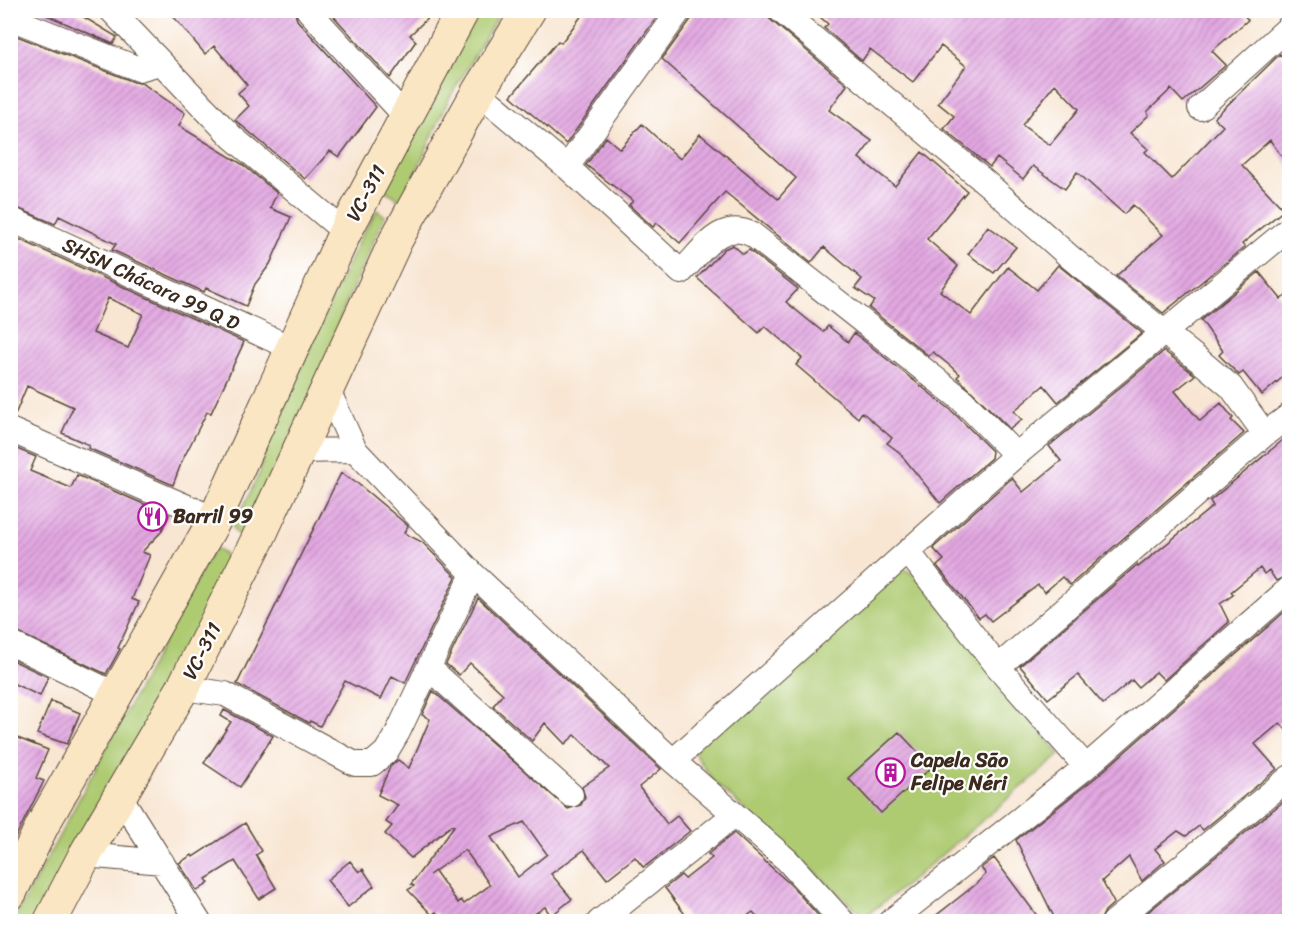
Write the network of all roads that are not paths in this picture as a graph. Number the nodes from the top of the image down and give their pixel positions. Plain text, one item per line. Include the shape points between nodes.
1 (111, 10) edge
2 (308, 10) edge
3 (463, 10) edge
4 (529, 10) edge
5 (680, 10) edge
6 (780, 10) edge
7 (10, 18) edge
8 (1290, 26) edge
9 (160, 63) junction
10 (478, 92) junction
11 (1200, 108) dead end
12 (406, 117) junction
13 (567, 167) junction
14 (10, 219) edge
15 (352, 220) junction
16 (1290, 228) edge
17 (396, 240) junction
18 (1164, 334) junction
19 (291, 348) junction
20 (331, 380) junction
21 (1290, 415) edge
22 (10, 430) edge
23 (1265, 434) junction
24 (355, 450) junction
25 (299, 451) junction
26 (1016, 455) junction
27 (215, 519) junction
28 (257, 541) junction
29 (909, 553) junction
30 (473, 573) junction
31 (1290, 588) edge
32 (10, 644) edge
33 (202, 651) junction
34 (998, 667) junction
35 (429, 668) junction
36 (183, 688) junction
37 (225, 694) junction
38 (117, 695) junction
39 (673, 761) junction
40 (1086, 767) junction
41 (1290, 777) edge
42 (571, 795) dead end
43 (120, 796) junction
44 (734, 815) junction
45 (84, 855) junction
46 (162, 862) junction
47 (10, 892) edge
48 (50, 921) edge
49 (199, 921) edge
50 (599, 921) edge
51 (843, 921) edge
52 (890, 921) edge
53 (1114, 921) edge

1 - 9 street
2 - 12 street
3 - 12 main road, VC-311
4 - 10 main road, VC-311
5 - 13 street
6 - 18 street
7 - 9 street via 139,69
8 - 11 street
9 - 15 street via 232,137
10 - 13 street
10 - 17 main road, VC-311
12 - 15 main road, VC-311
13 - 26 street via 681,273 718,234 728,229 753,236 961,399
14 - 19 street, SHSN Chácara 99 Q D
15 - 17 main road via 375,202 390,209 398,223
15 - 19 main road, VC-311
16 - 18 street
17 - 20 main road, VC-311
18 - 23 street via 1231,387
18 - 26 street
19 - 27 main road, VC-311
20 - 24 street
20 - 25 main road, VC-311
21 - 23 street
22 - 27 street
23 - 34 street
24 - 25 street
24 - 30 street
25 - 28 main road, VC-311
26 - 29 street
27 - 28 main road via 223,545 236,553
27 - 38 main road
28 - 33 main road, VC-311
29 - 34 street
29 - 39 street
30 - 35 street
30 - 39 street
31 - 40 street
32 - 38 street
33 - 36 main road, VC-311
33 - 37 street
34 - 40 street
35 - 37 street via 398,732 386,752 372,764 355,764
35 - 42 street
36 - 37 street
36 - 43 main road, VC-311
38 - 47 main road via 42,826
39 - 44 street
40 - 52 street
41 - 53 street
43 - 45 main road, VC-311
43 - 46 street
44 - 50 street
44 - 51 street via 787,860
45 - 46 street
45 - 48 main road, VC-311
46 - 49 street

